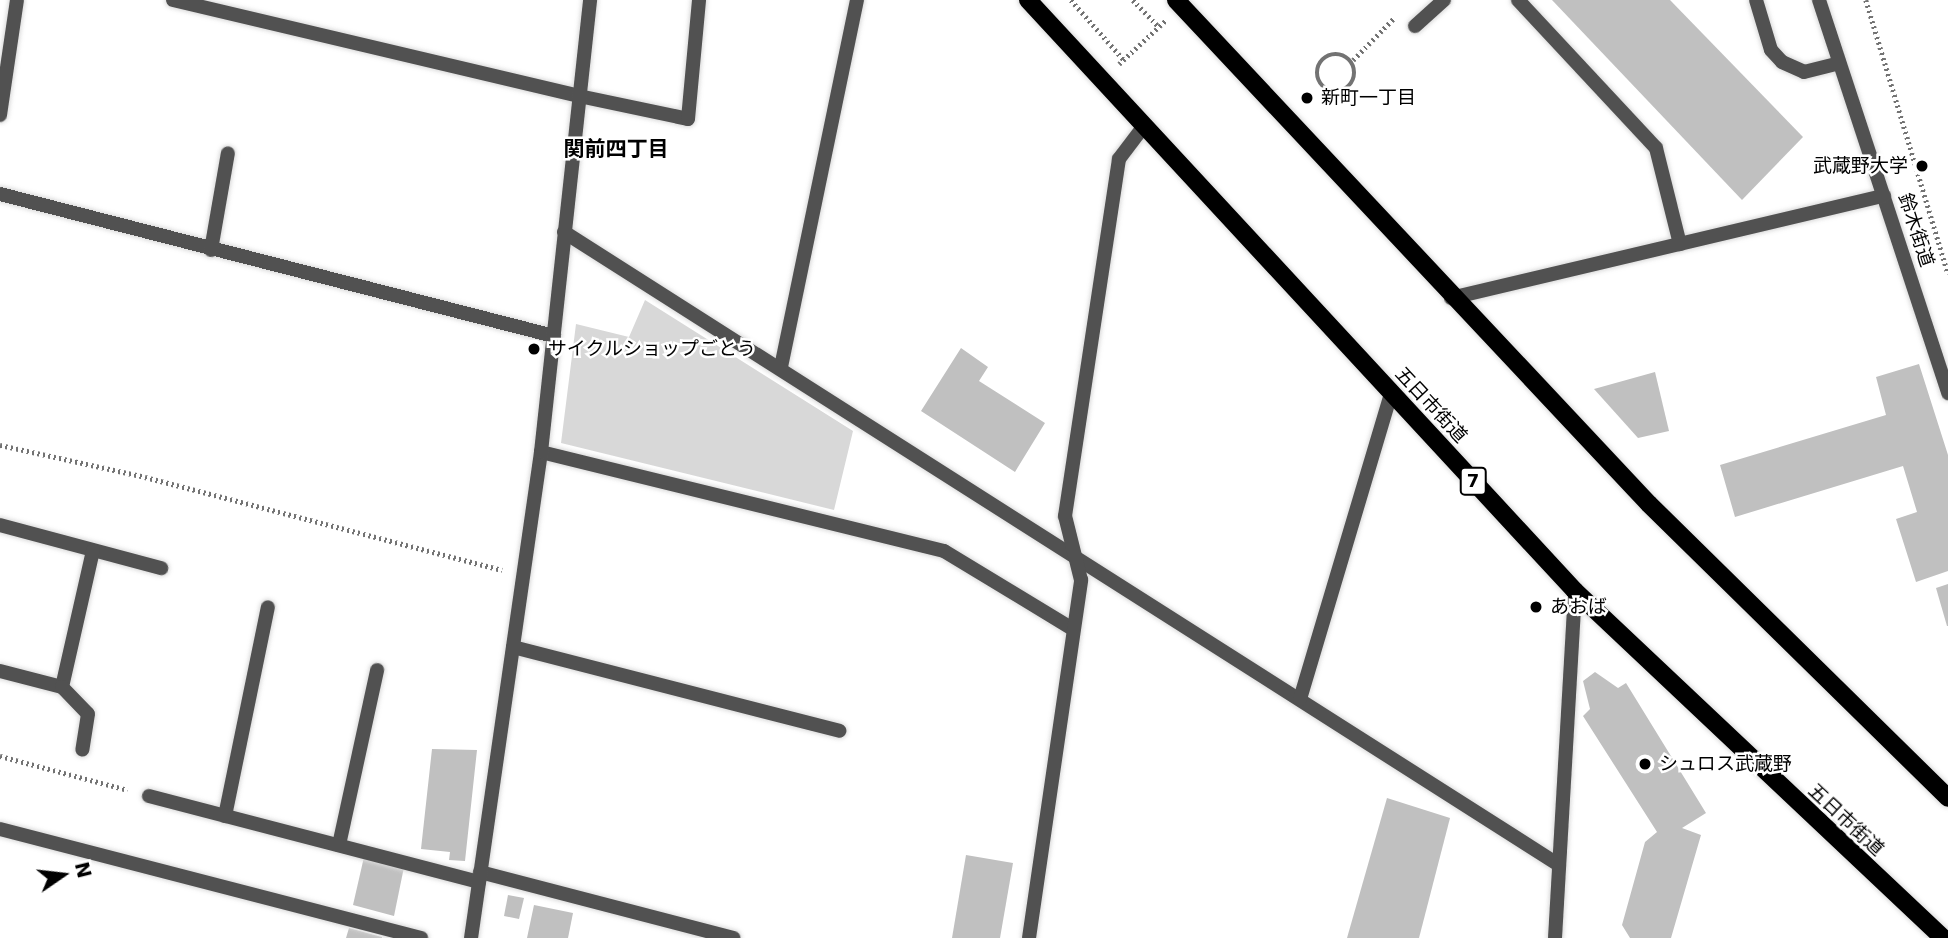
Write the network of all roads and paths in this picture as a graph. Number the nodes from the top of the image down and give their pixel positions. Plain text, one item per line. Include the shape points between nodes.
1 (17, 0) edge
2 (173, 0) edge
3 (590, 0) edge
4 (699, 0) edge
5 (857, 0) edge
6 (1028, 0) edge
7 (1071, 0) edge
8 (1133, 0) edge
9 (1176, 0) edge
10 (1444, 0) edge
11 (1518, 0) edge
12 (1756, 0) edge
13 (1819, 0) edge
14 (1866, 0) edge
15 (1402, 10) dead end
16 (1415, 26) dead end
17 (1353, 60) junction
18 (1839, 63) junction
19 (579, 96) junction
20 (0, 115) edge
21 (1144, 126) junction
22 (228, 153) dead end
23 (0, 194) edge
24 (1884, 195) junction
25 (564, 232) junction
26 (1680, 244) junction
27 (212, 250) junction
28 (1948, 274) edge
29 (1451, 299) junction
30 (554, 336) junction
31 (781, 368) junction
32 (1391, 393) junction
33 (1948, 393) edge
34 (0, 445) edge
35 (541, 452) junction
36 (0, 525) edge
37 (93, 550) junction
38 (1072, 554) junction
39 (161, 568) dead end
40 (521, 575) junction
41 (1575, 590) junction
42 (268, 607) dead end
43 (1071, 628) junction
44 (513, 647) junction
45 (377, 670) dead end
46 (0, 671) edge
47 (62, 687) junction
48 (1300, 699) junction
49 (839, 731) dead end
50 (82, 750) dead end
51 (0, 756) edge
52 (149, 796) joint
53 (1948, 798) edge
54 (225, 816) junction
55 (0, 829) edge
56 (339, 845) junction
57 (1559, 865) junction
58 (480, 877) junction
59 (421, 938) edge
60 (471, 938) edge
61 (732, 938) edge
62 (1029, 938) edge
63 (1555, 938) edge
64 (1943, 938) edge

1 - 20 street
2 - 19 street
3 - 19 street
4 - 19 street via 688,120
5 - 31 street
6 - 21 main road, 五日市街道 / 7
7 - 8 path via 1124,60 1159,27
9 - 29 main road
10 - 16 street
11 - 26 street via 1656,149
12 - 18 street via 1771,50 1782,62 1804,72
13 - 18 street, 鈴木街道
14 - 28 path
15 - 17 path
17 - 17 path via 1351,85 1331,91 1317,79 1321,62 1330,57
18 - 24 street, 鈴木街道
19 - 25 street
21 - 32 main road, 五日市街道 / 7
21 - 38 street via 1119,159 1065,516
22 - 27 street
23 - 27 street
24 - 26 street
24 - 33 street, 鈴木街道
25 - 30 street
25 - 31 street
26 - 29 street
27 - 30 street
29 - 53 main road via 1649,504
30 - 35 street
31 - 38 street
32 - 41 main road, 五日市街道 / 7
32 - 48 street
34 - 40 path via 145,477
35 - 40 street
35 - 43 street via 944,551
36 - 37 street
37 - 39 street
37 - 47 street
38 - 43 street via 1081,580
38 - 48 street
40 - 44 street
41 - 57 street
41 - 64 main road, 五日市街道 / 7
42 - 54 street
43 - 62 street
44 - 49 street
44 - 58 street
45 - 56 street
46 - 47 street
47 - 50 street via 88,714
48 - 57 street
51 - 52 path
52 - 54 street
54 - 56 street
55 - 59 street
56 - 58 street
57 - 63 street
58 - 60 street
58 - 61 street

